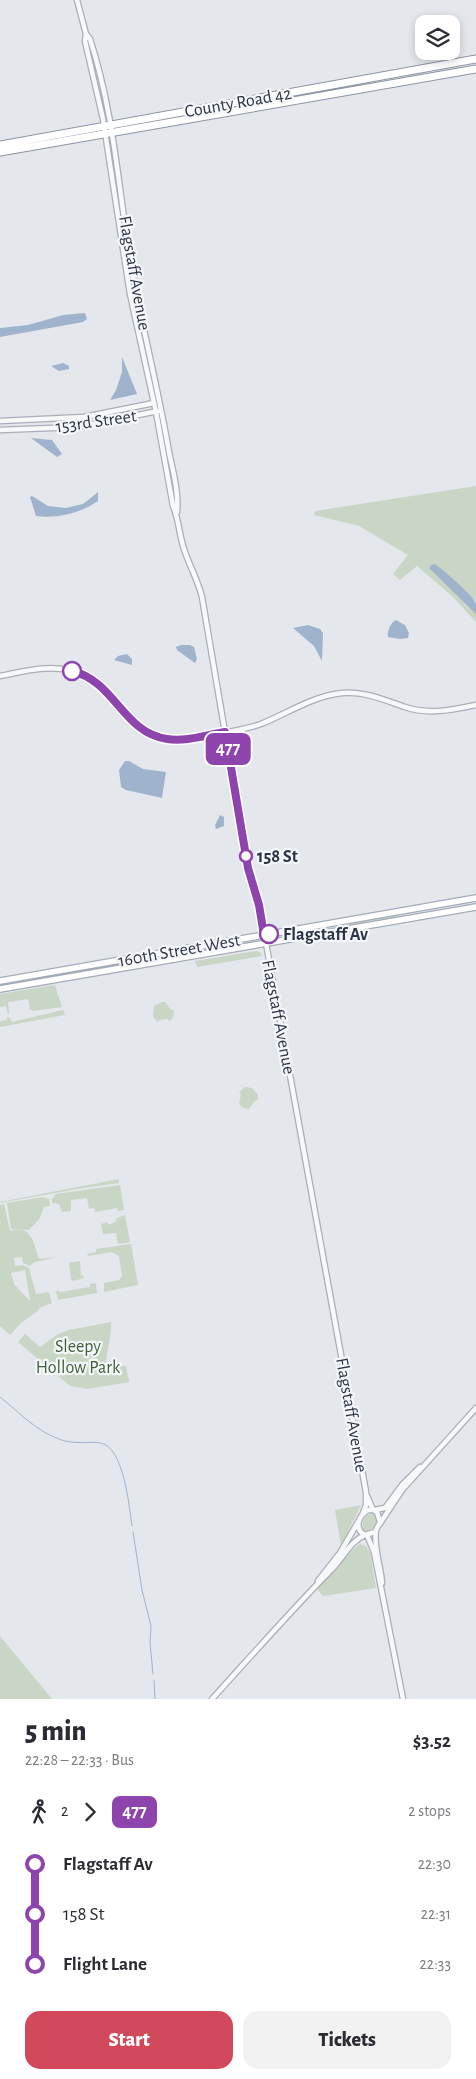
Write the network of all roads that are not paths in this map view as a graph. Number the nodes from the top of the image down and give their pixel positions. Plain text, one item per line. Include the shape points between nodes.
1 (77, 0) edge
2 (476, 59) edge
3 (476, 68) edge
4 (108, 129) junction
5 (0, 145) edge
6 (0, 152) edge
7 (160, 402) junction
8 (154, 403) junction
9 (162, 410) junction
10 (156, 412) junction
11 (0, 421) edge
12 (0, 430) edge
13 (177, 515) junction
14 (0, 676) edge
15 (476, 705) edge
16 (225, 732) junction
17 (476, 898) edge
18 (476, 907) edge
19 (264, 935) junction
20 (265, 942) junction
21 (0, 981) edge
22 (0, 989) edge
23 (476, 1408) edge
24 (430, 1458) junction
25 (366, 1492) junction
26 (373, 1510) junction
27 (363, 1513) junction
28 (358, 1522) junction
29 (380, 1525) junction
30 (377, 1530) junction
31 (366, 1535) junction
32 (315, 1585) junction
33 (383, 1594) junction
34 (212, 1699) edge
35 (403, 1699) edge

1 - 4 street, Flagstaff Avenue via 101,78
2 - 4 highway, County Road 42
3 - 4 highway, County Road 42
4 - 5 highway, County Road 42
4 - 6 highway, County Road 42
4 - 7 street, Flagstaff Avenue via 136,293
4 - 8 street, Flagstaff Avenue via 130,294
7 - 8 street, 153rd Street
7 - 9 street, Flagstaff Avenue
8 - 10 street, Flagstaff Avenue
8 - 11 street, 153rd Street via 84,418
9 - 10 street, 153rd Street
9 - 13 street, Flagstaff Avenue
10 - 12 street, 153rd Street via 85,426
10 - 13 street, Flagstaff Avenue
13 - 16 street, Flagstaff Avenue via 185,551 200,590
14 - 16 street via 50,668 76,672 99,684 133,724 154,736 179,739
15 - 16 street via 440,711 422,710 368,694 344,693 317,699 256,726
16 - 19 street, Flagstaff Avenue via 248,868
17 - 19 main road, 160th Street West
18 - 20 main road, 160th Street West
19 - 20 street, Flagstaff Avenue
19 - 21 main road, 160th Street West
20 - 22 main road, 160th Street West
20 - 25 street, Flagstaff Avenue
23 - 24 street
24 - 26 street via 407,1479 385,1508
24 - 29 street via 402,1490
25 - 26 street, Flagstaff Avenue
25 - 27 street, Flagstaff Avenue
26 - 27 street
26 - 29 street via 380,1516
27 - 28 street
28 - 31 street via 359,1530
28 - 32 street
29 - 30 street
30 - 31 street
30 - 33 street via 375,1536
31 - 32 street via 357,1539
31 - 33 street via 374,1552
32 - 34 street
33 - 35 street

